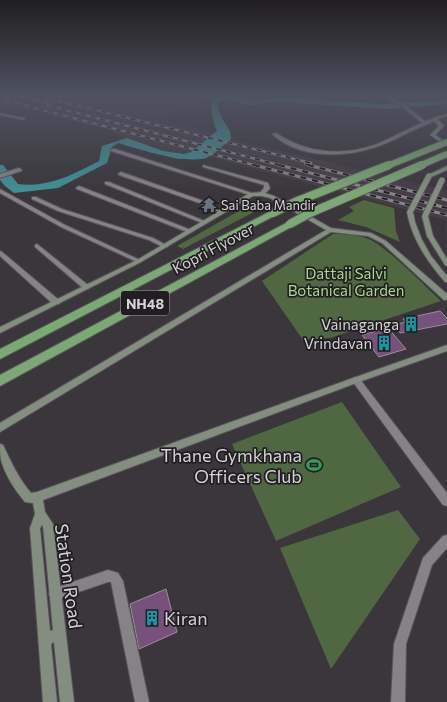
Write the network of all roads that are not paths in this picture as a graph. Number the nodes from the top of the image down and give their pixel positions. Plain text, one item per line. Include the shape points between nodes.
1 (414, 128) edge
2 (440, 128) edge
3 (274, 134) dead end
4 (447, 143) edge
5 (113, 150) dead end
6 (447, 154) edge
7 (205, 166) dead end
8 (447, 168) edge
9 (19, 170) dead end
10 (121, 174) dead end
11 (0, 176) edge
12 (445, 179) edge
13 (107, 183) dead end
14 (79, 188) dead end
15 (0, 191) edge
16 (252, 194) junction
17 (262, 194) junction
18 (34, 198) dead end
19 (223, 212) junction
20 (204, 222) junction
21 (330, 230) junction
22 (189, 231) junction
23 (37, 246) dead end
24 (165, 246) junction
25 (0, 253) edge
26 (139, 261) junction
27 (447, 264) edge
28 (447, 280) edge
29 (86, 287) junction
30 (447, 298) edge
31 (56, 302) junction
32 (0, 330) edge
33 (447, 348) edge
34 (0, 354) edge
35 (356, 380) junction
36 (0, 381) edge
37 (0, 428) edge
38 (0, 448) edge
39 (37, 497) junction
40 (447, 501) edge
41 (40, 514) junction
42 (447, 540) edge
43 (55, 594) junction
44 (59, 634) junction
45 (45, 640) junction
46 (50, 702) edge
47 (67, 702) edge
48 (142, 702) edge
49 (398, 702) edge

1 - 3 street via 368,148 327,154 305,150
2 - 4 street via 432,135
4 - 34 highway, Kopri Flyover / NH48, bridge via 295,202
5 - 16 street
6 - 36 highway, Kopri Flyover / NH48, bridge via 310,213
7 - 17 street via 266,184 267,188
8 - 28 street, bridge via 429,176 410,212 416,236 427,256
9 - 11 street
10 - 19 street
12 - 27 street, bridge via 425,216 430,236
13 - 20 street
14 - 22 street
15 - 26 street via 63,226
16 - 17 street
16 - 19 street
17 - 21 street via 272,197
18 - 24 street via 60,210 139,234
19 - 20 street
20 - 22 street
21 - 30 street via 369,234 384,242
21 - 37 street
22 - 24 street
23 - 29 street
24 - 26 street
25 - 31 street
26 - 29 street
29 - 31 street
31 - 32 street
33 - 35 street
35 - 39 street
35 - 40 street
38 - 39 street via 22,490 29,498
39 - 41 street, Station Road
41 - 43 street, Station Road via 48,524
41 - 45 street via 35,528
42 - 49 street via 427,562 400,644
43 - 44 street, Station Road
43 - 48 street via 108,576 114,577 117,581
44 - 45 street
44 - 47 street, Station Road
45 - 46 street

